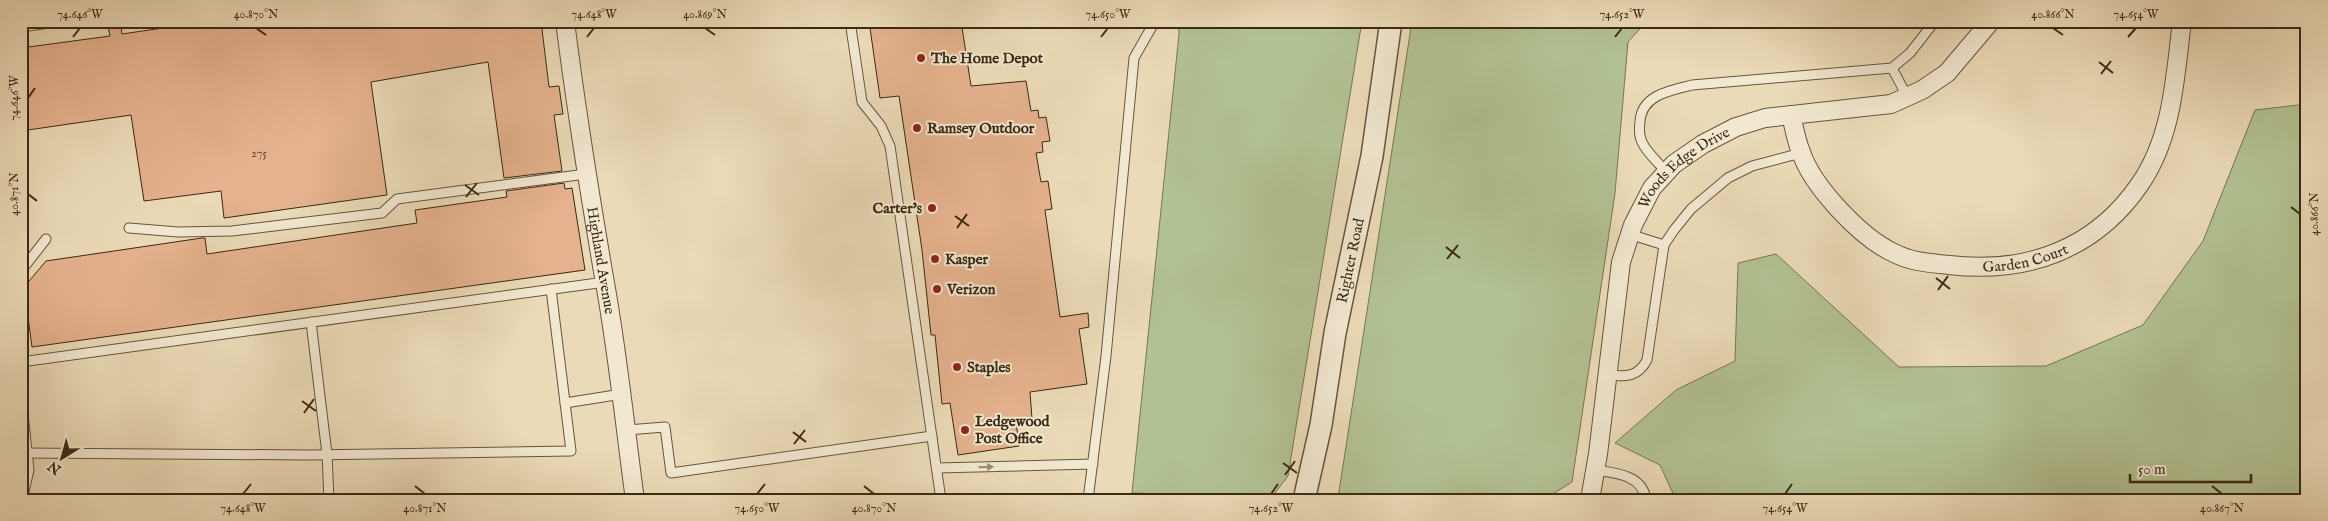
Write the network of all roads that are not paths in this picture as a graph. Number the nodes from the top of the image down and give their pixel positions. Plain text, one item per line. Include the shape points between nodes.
1 (64, 21) edge
2 (565, 21) edge
3 (850, 21) edge
4 (1155, 21) edge
5 (1391, 21) edge
6 (1935, 21) edge
7 (1991, 21) edge
8 (2182, 21) edge
9 (21, 28) edge
10 (1892, 68) junction
11 (1907, 96) junction
12 (1791, 115) junction
13 (1801, 153) junction
14 (1666, 172) junction
15 (586, 174) junction
16 (129, 228) dead end
17 (1630, 234) junction
18 (46, 239) dead end
19 (1664, 245) junction
20 (21, 271) edge
21 (605, 282) junction
22 (551, 289) junction
23 (311, 322) junction
24 (21, 362) edge
25 (1608, 375) junction
26 (622, 394) junction
27 (21, 396) edge
28 (565, 403) junction
29 (627, 430) junction
30 (932, 436) junction
31 (25, 453) edge
32 (327, 454) junction
33 (1092, 464) junction
34 (937, 468) junction
35 (1596, 470) junction
36 (22, 500) edge
37 (329, 500) edge
38 (635, 500) edge
39 (940, 500) edge
40 (1088, 500) edge
41 (1304, 500) edge
42 (1590, 500) edge
43 (1646, 500) edge

1 - 9 lane
2 - 15 street, Highland Avenue
3 - 30 lane via 862,102 882,126 890,146
4 - 33 lane via 1134,58 1106,356
5 - 41 street, Righter Road via 1372,156
6 - 10 lane via 1910,53
7 - 11 street, Woods Edge Drive via 1947,73
8 - 13 street, Garden Court via 2166,134 2156,158 2140,184 2109,221 2061,252 2032,261 1971,268 1919,262 1894,254 1849,220 1820,186
10 - 11 lane
10 - 14 lane via 1692,85 1653,97 1644,107 1639,130 1642,143
11 - 12 street, Woods Edge Drive via 1891,104
12 - 13 street, Garden Court
12 - 14 street, Woods Edge Drive via 1765,118 1736,127 1703,144
13 - 19 lane via 1752,166 1728,178 1691,210
14 - 17 street, Woods Edge Drive via 1652,188
15 - 16 lane via 397,199 382,213 232,231 178,232
15 - 21 street, Highland Avenue
17 - 19 lane
17 - 25 street, Woods Edge Drive via 1621,262
18 - 20 lane
19 - 25 lane via 1647,360 1635,374
21 - 22 lane
21 - 26 street, Highland Avenue
22 - 23 lane
22 - 28 lane
23 - 24 lane
23 - 32 lane
25 - 35 street, Woods Edge Drive
26 - 28 lane
26 - 29 street, Highland Avenue
27 - 31 lane
28 - 32 lane via 570,451
29 - 30 lane via 665,427 671,473
29 - 38 street, Highland Avenue
30 - 34 lane
31 - 32 lane
31 - 36 lane via 29,470
32 - 37 lane
34 -> 33 lane
33 - 40 lane
34 - 39 lane
35 - 42 street, Woods Edge Drive
35 - 43 lane via 1623,474 1637,482

